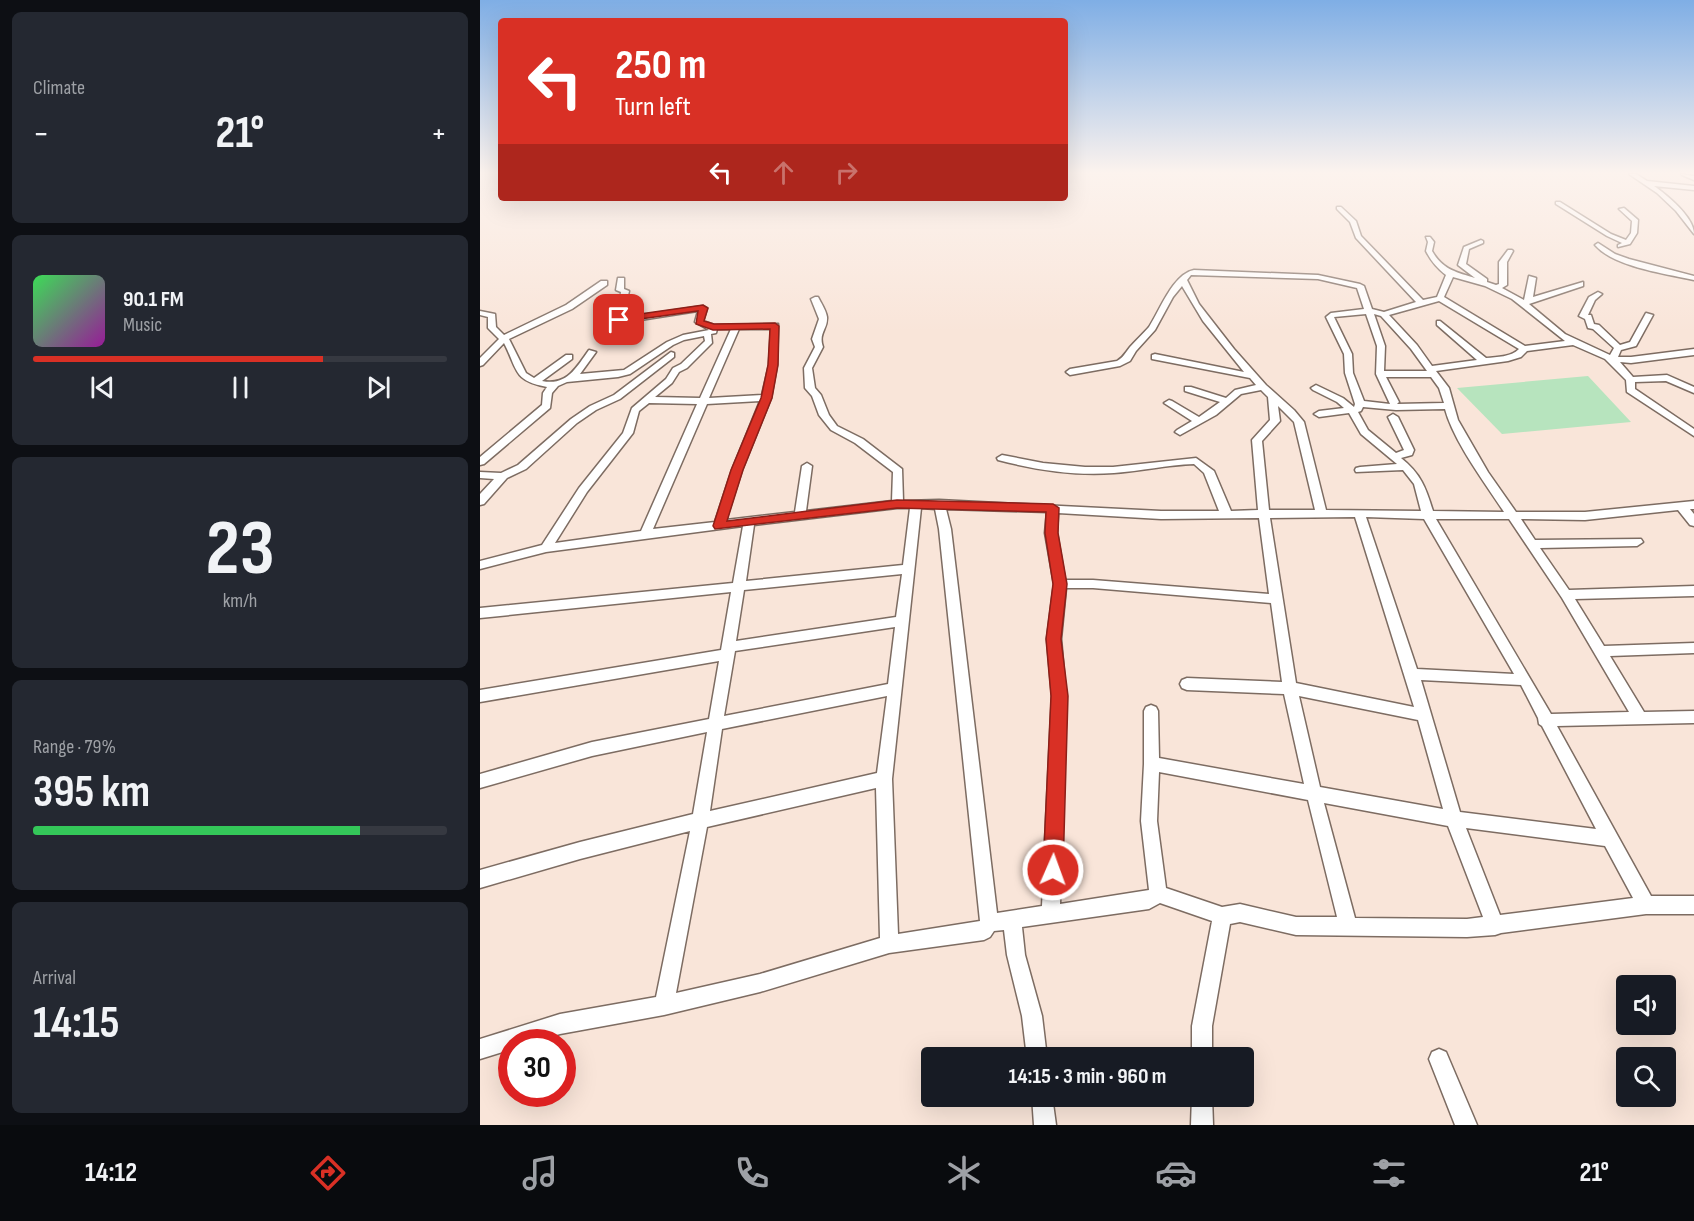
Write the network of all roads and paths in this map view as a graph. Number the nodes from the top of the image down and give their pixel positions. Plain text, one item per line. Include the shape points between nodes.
1 (1355, 226) edge
2 (1595, 226) edge
3 (1635, 226) edge
4 (1428, 238) dead end
5 (1480, 242) dead end
6 (1628, 243) junction
7 (1510, 251) dead end
8 (1450, 274) junction
9 (1532, 278) dead end
10 (1694, 278) edge
11 (621, 280) dead end
12 (1183, 280) junction
13 (1484, 282) junction
14 (604, 283) dead end
15 (1580, 284) dead end
16 (1496, 288) junction
17 (1598, 294) dead end
18 (1440, 298) junction
19 (815, 299) dead end
20 (1525, 302) junction
21 (1421, 303) junction
22 (1369, 311) junction
23 (480, 313) edge
24 (1384, 314) junction
25 (1649, 315) dead end
26 (1440, 323) dead end
27 (736, 326) junction
28 (710, 330) junction
29 (504, 338) junction
30 (1574, 342) junction
31 (1618, 348) junction
32 (1524, 349) junction
33 (592, 352) dead end
34 (1694, 352) edge
35 (671, 355) dead end
36 (569, 357) dead end
37 (1155, 357) dead end
38 (1612, 358) junction
39 (1485, 362) junction
40 (480, 363) edge
41 (1070, 372) dead end
42 (1430, 372) junction
43 (1380, 374) junction
44 (1252, 376) junction
45 (574, 377) junction
46 (1631, 380) junction
47 (534, 382) junction
48 (554, 386) junction
49 (1262, 387) junction
50 (1316, 388) dead end
51 (1188, 389) dead end
52 (1694, 390) edge
53 (1273, 397) junction
54 (766, 398) junction
55 (647, 400) junction
56 (703, 401) junction
57 (1227, 402) junction
58 (1394, 402) dead end
59 (1168, 403) dead end
60 (1448, 406) junction
61 (1356, 407) junction
62 (1319, 414) dead end
63 (1393, 417) dead end
64 (1199, 421) junction
65 (1180, 432) dead end
66 (1694, 433) edge
67 (1393, 457) junction
68 (1002, 458) dead end
69 (480, 462) edge
70 (807, 466) dead end
71 (1406, 467) junction
72 (1360, 470) dead end
73 (480, 475) edge
74 (502, 476) junction
75 (480, 501) edge
76 (897, 504) junction
77 (939, 504) junction
78 (916, 505) junction
79 (1694, 505) edge
80 (1681, 506) junction
81 (1053, 508) junction
82 (1226, 513) junction
83 (1265, 513) junction
84 (1321, 513) junction
85 (1359, 513) junction
86 (1428, 515) junction
87 (1514, 515) junction
88 (800, 517) junction
89 (1694, 522) edge
90 (749, 523) junction
91 (719, 526) junction
92 (645, 534) junction
93 (1637, 542) dead end
94 (1534, 544) junction
95 (546, 548) junction
96 (480, 565) edge
97 (909, 569) junction
98 (1060, 584) junction
99 (740, 587) junction
100 (1694, 591) edge
101 (1566, 595) junction
102 (1277, 599) junction
103 (480, 613) edge
104 (903, 621) junction
105 (1694, 648) edge
106 (728, 650) junction
107 (1601, 651) junction
108 (1412, 674) junction
109 (1525, 680) junction
110 (1187, 684) dead end
111 (1290, 688) junction
112 (894, 689) junction
113 (480, 696) edge
114 (1151, 711) dead end
115 (1423, 715) junction
116 (1694, 717) edge
117 (1641, 719) junction
118 (1545, 720) junction
119 (717, 725) junction
120 (1152, 764) junction
121 (884, 779) junction
122 (480, 781) edge
123 (1314, 794) junction
124 (1454, 819) junction
125 (700, 820) junction
126 (1608, 838) junction
127 (480, 879) edge
128 (1158, 894) junction
129 (1646, 905) junction
130 (1694, 905) edge
131 (1051, 913) junction
132 (1222, 916) junction
133 (1012, 922) junction
134 (989, 923) junction
135 (1495, 926) junction
136 (1348, 927) junction
137 (889, 944) junction
138 (664, 1005) junction
139 (1036, 1047) edge
140 (1202, 1047) edge
141 (480, 1049) edge
142 (1439, 1059) dead end
143 (1043, 1107) edge
144 (1202, 1107) edge
145 (1045, 1125) edge
146 (1203, 1125) edge
147 (1466, 1125) edge

1 - 21 street via 1358,237
2 - 6 street
3 - 6 street
4 - 8 street via 1433,258
5 - 13 street via 1466,248 1462,266
6 - 10 street via 1597,247
7 - 16 street via 1503,262 1503,285
8 - 13 street
8 - 18 street
9 - 20 street
11 - 28 street via 620,290 625,291 619,320 703,308 699,322
12 - 22 street via 1194,272 1318,277 1360,286
12 - 41 street via 1127,359
12 - 44 street via 1193,302
13 - 16 street
14 - 29 street via 569,307
15 - 20 street
16 - 20 street
17 - 31 street via 1583,316
18 - 21 street
18 - 32 street
19 - 76 street via 825,315 816,339 819,347 808,368 810,388 834,428 859,441 898,471
20 - 30 street via 1560,335
21 - 24 street
22 - 24 street
22 - 43 street via 1381,346
22 - 61 street via 1330,317 1348,354
23 - 29 street via 492,316 492,328
24 - 42 street
25 - 31 street via 1633,345
26 - 39 street
27 - 28 street
27 - 54 street via 775,326
27 - 56 street
28 - 45 street via 672,342 624,374
28 - 55 street via 709,341
29 - 40 street
29 - 47 street via 522,374
30 - 32 street
30 - 38 street
31 - 38 street
32 - 39 street via 1518,356
33 - 45 street
34 - 38 street via 1631,360
35 - 74 street via 617,397 574,421 522,468
36 - 47 street
37 - 44 street
38 - 46 street
39 - 42 street
42 - 43 street
42 - 60 street via 1443,388
43 - 58 street
44 - 49 street
45 - 48 street
46 - 52 street via 1667,378
46 - 66 street via 1630,390
47 - 48 street
48 - 69 street via 548,393 547,405
49 - 53 street
49 - 57 street via 1238,392
50 - 61 street
51 - 57 street
53 - 83 street via 1275,421 1257,440
53 - 84 street via 1291,409 1299,422
54 - 56 street
54 - 91 street
55 - 56 street
55 - 95 street via 635,410 628,433 583,490
56 - 92 street
57 - 64 street
59 - 64 street
60 - 61 street
60 - 87 street via 1482,472
61 - 62 street
61 - 67 street via 1364,432
63 - 67 street via 1409,450
64 - 65 street
67 - 71 street
68 - 82 street via 1035,467 1111,471 1196,461 1209,471
70 - 88 street
71 - 72 street
71 - 86 street via 1419,484
73 - 74 street
74 - 75 street
76 - 78 street
76 - 88 street
77 - 78 street
77 - 81 street
77 - 134 street via 945,528
78 - 97 street
79 - 80 street
80 - 87 street via 1586,516
80 - 89 street
81 - 82 street via 1161,515
81 - 98 street via 1051,533
82 - 83 street
83 - 84 street
83 - 102 street
84 - 85 street
85 - 86 street
85 - 108 street
86 - 87 street
86 - 109 street
87 - 94 street
88 - 90 street
90 - 91 street
90 - 99 street
91 - 92 street
92 - 95 street
93 - 94 street
94 - 101 street
95 - 96 street
97 - 99 street
97 - 104 street
98 - 102 street
98 - 131 street via 1054,639 1059,696
99 - 103 street
99 - 106 street
100 - 101 street
101 - 107 street
102 - 111 street
104 - 106 street
104 - 112 street
105 - 107 street
106 - 113 street
106 - 119 street
107 - 117 street
108 - 109 street
108 - 115 street
109 - 118 street
110 - 111 street
111 - 115 street
111 - 123 street
112 - 119 street
112 - 121 street
114 - 120 street
115 - 124 street
116 - 117 street
117 - 118 street
118 - 126 street
119 - 122 street via 592,748
119 - 125 street
120 - 123 street
120 - 128 street via 1149,821
121 - 125 street
121 - 137 street
123 - 124 street
123 - 136 street
124 - 126 street
124 - 135 street
125 - 127 street
125 - 138 street
126 - 129 street
128 - 131 street via 1149,900
128 - 132 street
129 - 130 street
129 - 135 street
131 - 133 street
132 - 136 street via 1240,913 1296,926
132 - 140 street via 1202,1026
133 - 134 street
133 - 139 street
134 - 137 street via 984,931
135 - 136 street
137 - 138 street via 760,983
138 - 141 street via 560,1024
142 - 147 street
143 - 145 street
144 - 146 street

